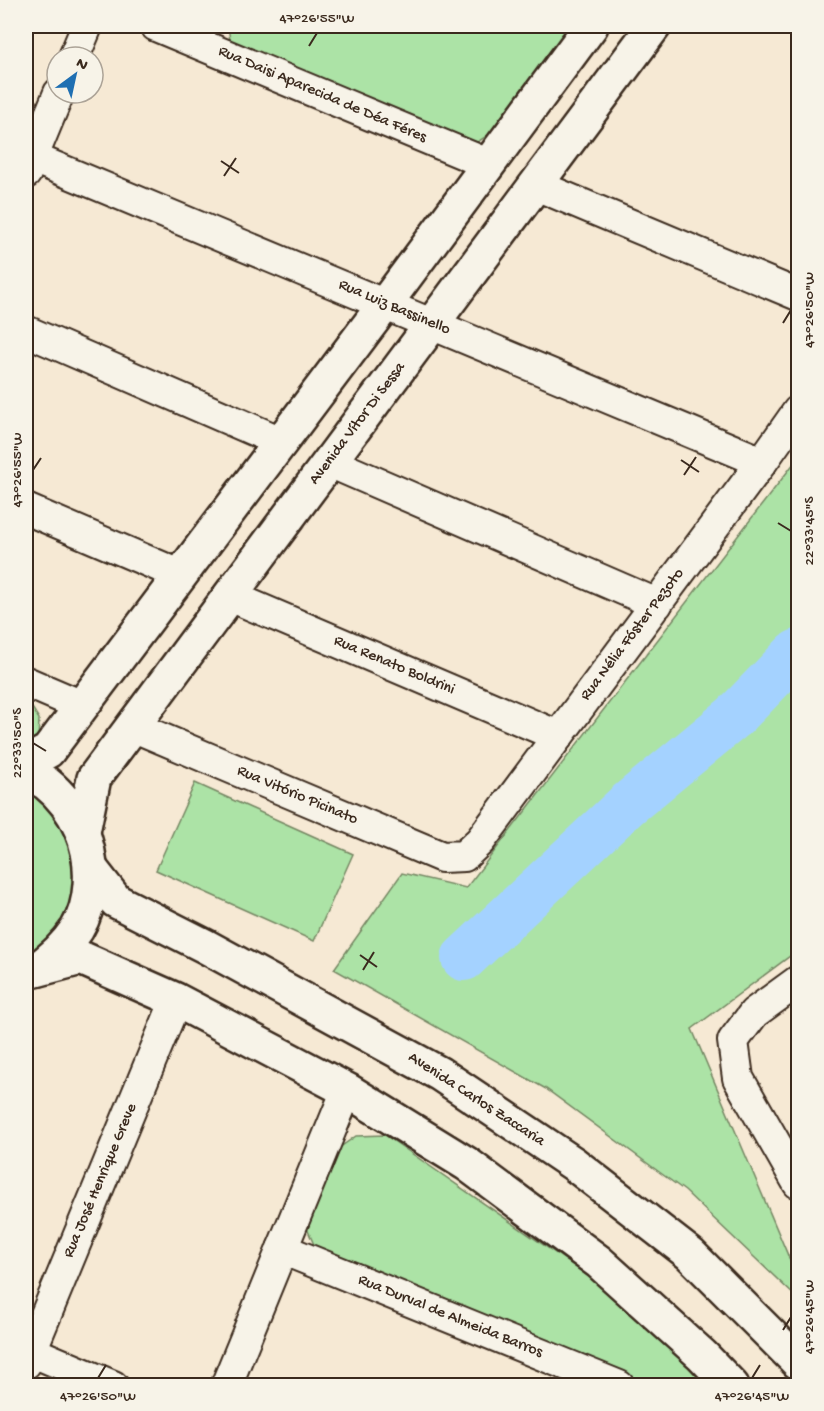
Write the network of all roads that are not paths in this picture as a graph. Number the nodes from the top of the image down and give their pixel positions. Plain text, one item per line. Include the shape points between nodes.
1 (87, 26) edge
2 (591, 26) edge
3 (654, 26) edge
4 (168, 27) edge
5 (79, 45) edge
6 (54, 105) edge
7 (28, 162) edge
8 (488, 164) junction
9 (537, 185) junction
10 (798, 295) edge
11 (385, 304) junction
12 (432, 324) junction
13 (26, 331) edge
14 (798, 411) edge
15 (280, 442) junction
16 (329, 462) junction
17 (762, 462) junction
18 (26, 509) edge
19 (180, 575) junction
20 (230, 596) junction
21 (657, 604) junction
22 (26, 682) edge
23 (82, 706) junction
24 (132, 726) junction
25 (558, 736) junction
26 (26, 763) edge
27 (26, 772) edge
28 (83, 832) junction
29 (464, 856) joint
30 (91, 869) junction
31 (31, 972) edge
32 (798, 981) edge
33 (176, 1000) junction
34 (347, 1090) junction
35 (798, 1183) edge
36 (282, 1249) junction
37 (27, 1354) edge
38 (798, 1362) edge
39 (113, 1386) edge
40 (226, 1386) edge
41 (619, 1386) edge
42 (732, 1386) edge

1 - 5 street
2 - 8 street
3 - 9 street, Avenida Vítor Di Sessa
4 - 8 street, Rua Daisi Aparecida de Déa Féres
6 - 7 street
7 - 11 street, Rua Luiz Bassinello
8 - 11 street
9 - 10 street
9 - 12 street, Avenida Vítor Di Sessa
11 - 12 street, Rua Luiz Bassinello
11 - 15 street
12 - 16 street, Avenida Vítor Di Sessa
12 - 17 street, Rua Luiz Bassinello
13 - 15 street
14 - 17 street, Rua Nélia Fóster Pezoto
15 - 19 street
16 - 20 street, Avenida Vítor Di Sessa
16 - 21 street
17 - 21 street, Rua Nélia Fóster Pezoto
18 - 19 street
19 - 23 street
20 - 24 street, Avenida Vítor Di Sessa
20 - 25 street, Rua Renato Boldrini
21 - 25 street, Rua Nélia Fóster Pezoto
22 - 23 street
23 - 26 street via 48,751
24 - 28 street, Avenida Vítor Di Sessa via 94,778
24 - 29 street, Rua Vitório Picinato via 442,857
25 - 29 street, Rua Nélia Fóster Pezoto via 480,841
27 - 28 street via 45,783 68,805
28 - 30 street
30 - 31 street via 88,899 78,927 60,951
30 - 38 street, Avenida Carlos Zaccaria via 116,901 440,1074 574,1164 690,1254
31 - 33 street via 81,958
32 - 35 street via 754,1013 733,1041 738,1078
33 - 34 street
33 - 37 street, Rua José Henrique Greve
34 - 36 street
34 - 42 street via 467,1164 599,1262
36 - 40 street
36 - 41 street, Rua Durval de Almeida Barros
37 - 39 street

